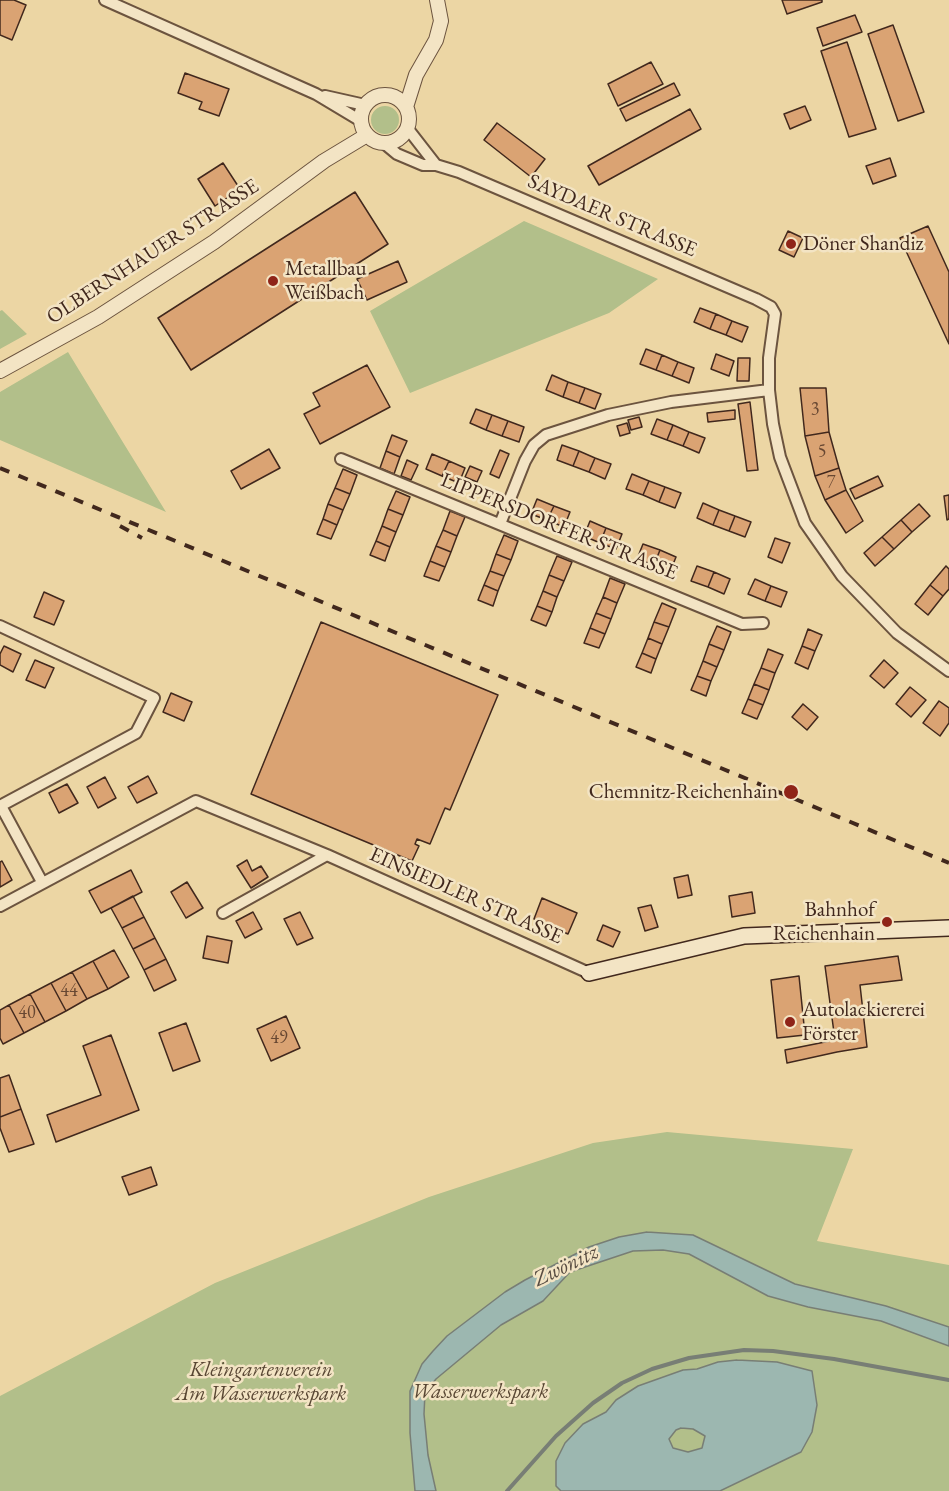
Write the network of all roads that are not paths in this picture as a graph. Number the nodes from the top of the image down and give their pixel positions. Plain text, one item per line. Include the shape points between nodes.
1 (105, 0) edge
2 (437, 0) edge
3 (416, 75) junction
4 (316, 94) junction
5 (394, 97) junction
6 (365, 105) junction
7 (406, 107) junction
8 (363, 127) junction
9 (408, 129) junction
10 (385, 144) junction
11 (436, 165) junction
12 (0, 371) edge
13 (769, 390) junction
14 (341, 459) dead end
15 (500, 524) junction
16 (763, 623) dead end
17 (0, 626) edge
18 (949, 671) edge
19 (0, 806) edge
20 (327, 855) junction
21 (42, 882) junction
22 (0, 906) edge
23 (223, 913) dead end
24 (949, 928) edge
25 (589, 973) joint

1 - 4 street
2 - 3 street via 441,21 436,40
3 - 5 street
3 - 7 street
4 - 6 street
4 - 8 street
5 - 6 street via 378,96
5 - 7 street
6 - 8 street
7 - 9 street
8 - 10 street
8 - 12 street, OLBERNHAUER STRASSE via 324,161 195,255 98,317
9 - 10 street via 398,140
9 - 11 street
10 - 11 street, SAYDAER STRASSE via 423,165
11 - 13 street, SAYDAER STRASSE via 771,307 775,314
13 - 15 street via 671,402 608,415 546,435 534,445 525,461
13 - 18 street via 780,457 805,522 842,576 897,633
14 - 15 street, LIPPERSDORFER STRASSE
15 - 16 street, LIPPERSDORFER STRASSE via 742,624
17 - 19 street via 154,698 136,733
19 - 21 street
20 - 21 street, EINSIEDLER STRASSE via 195,801
20 - 23 street
20 - 25 street, EINSIEDLER STRASSE
21 - 22 street
24 - 25 main road via 744,936

